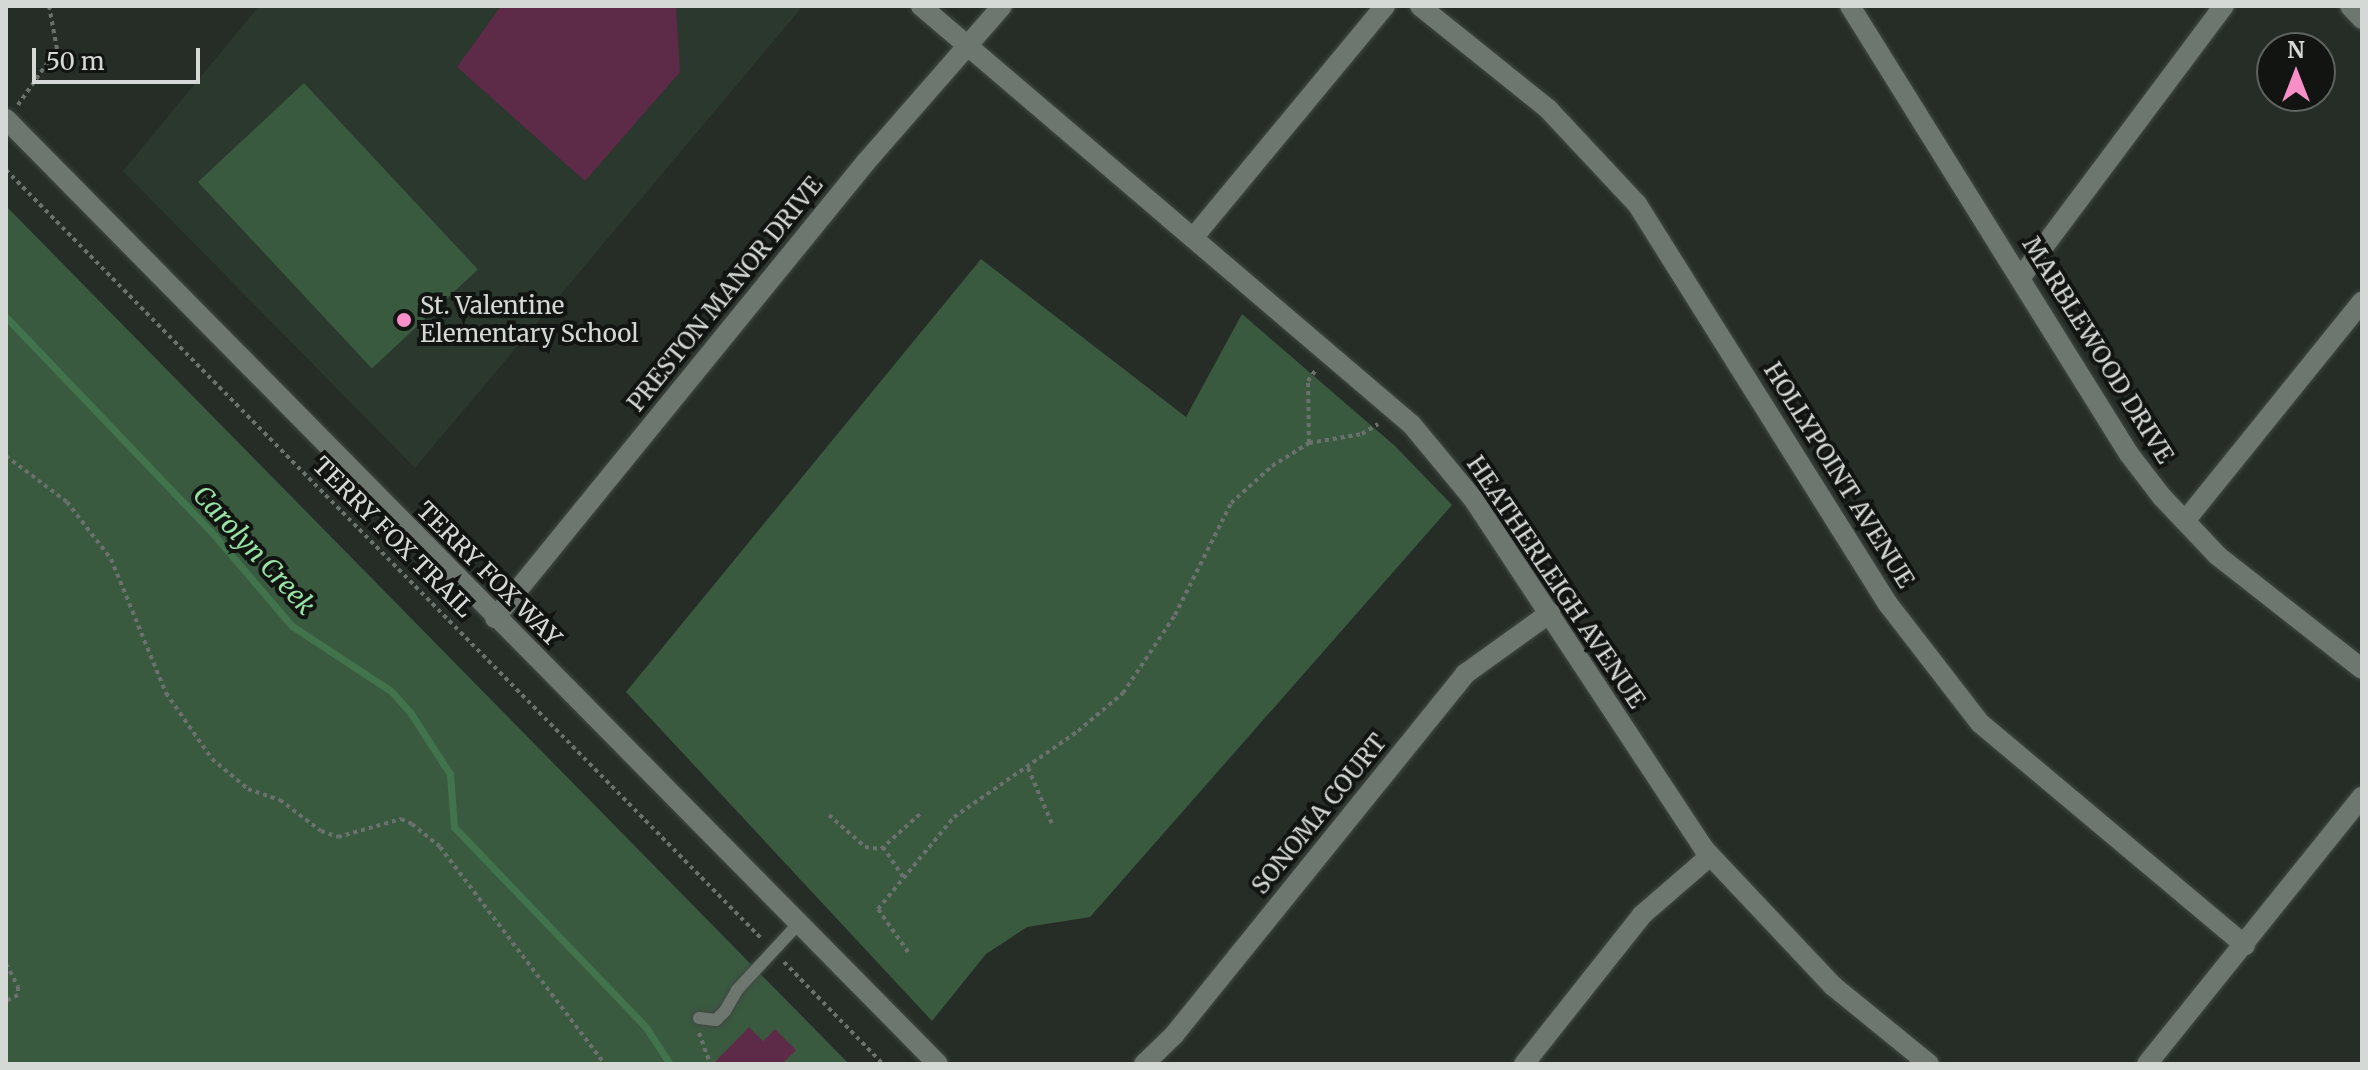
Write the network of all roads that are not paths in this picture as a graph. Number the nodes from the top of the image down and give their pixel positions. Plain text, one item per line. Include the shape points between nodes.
1 (921, 6) edge
2 (1002, 6) edge
3 (1385, 6) edge
4 (1420, 6) edge
5 (1850, 6) edge
6 (2224, 6) edge
7 (2350, 6) edge
8 (2362, 19) edge
9 (969, 46) junction
10 (7, 119) edge
11 (1193, 238) junction
12 (2021, 277) junction
13 (2362, 302) edge
14 (2185, 521) junction
15 (1550, 613) junction
16 (495, 618) junction
17 (2362, 669) edge
18 (2362, 797) edge
19 (1710, 856) junction
20 (799, 923) junction
21 (2245, 945) junction
22 (699, 1018) road end
23 (938, 1064) edge
24 (1144, 1064) edge
25 (1524, 1064) edge
26 (1929, 1064) edge
27 (2147, 1064) edge

1 - 9 street, HEATHERLEIGH AVENUE
2 - 9 street, PRESTON MANOR DRIVE
3 - 11 street
4 - 21 street, HOLLYPOINT AVENUE via 1548,109 1637,204 1888,604 1980,723
5 - 12 street, MARBLEWOOD DRIVE
6 - 12 street
7 - 8 street
9 - 11 street, HEATHERLEIGH AVENUE
9 - 16 street, PRESTON MANOR DRIVE via 866,162
10 - 16 street, TERRY FOX WAY
11 - 15 street, HEATHERLEIGH AVENUE via 1399,411 1474,500
12 - 14 street, MARBLEWOOD DRIVE via 2129,454
13 - 14 street
14 - 17 street, MARBLEWOOD DRIVE via 2218,556
15 - 19 street, HEATHERLEIGH AVENUE
15 - 24 street, SONOMA COURT via 1465,674 1174,1035
16 - 20 street, TERRY FOX WAY
18 - 21 street
19 - 25 street via 1642,915
19 - 26 street, HEATHERLEIGH AVENUE via 1832,985
20 - 22 lane via 716,1020
20 - 23 street, TERRY FOX WAY
21 - 27 street

